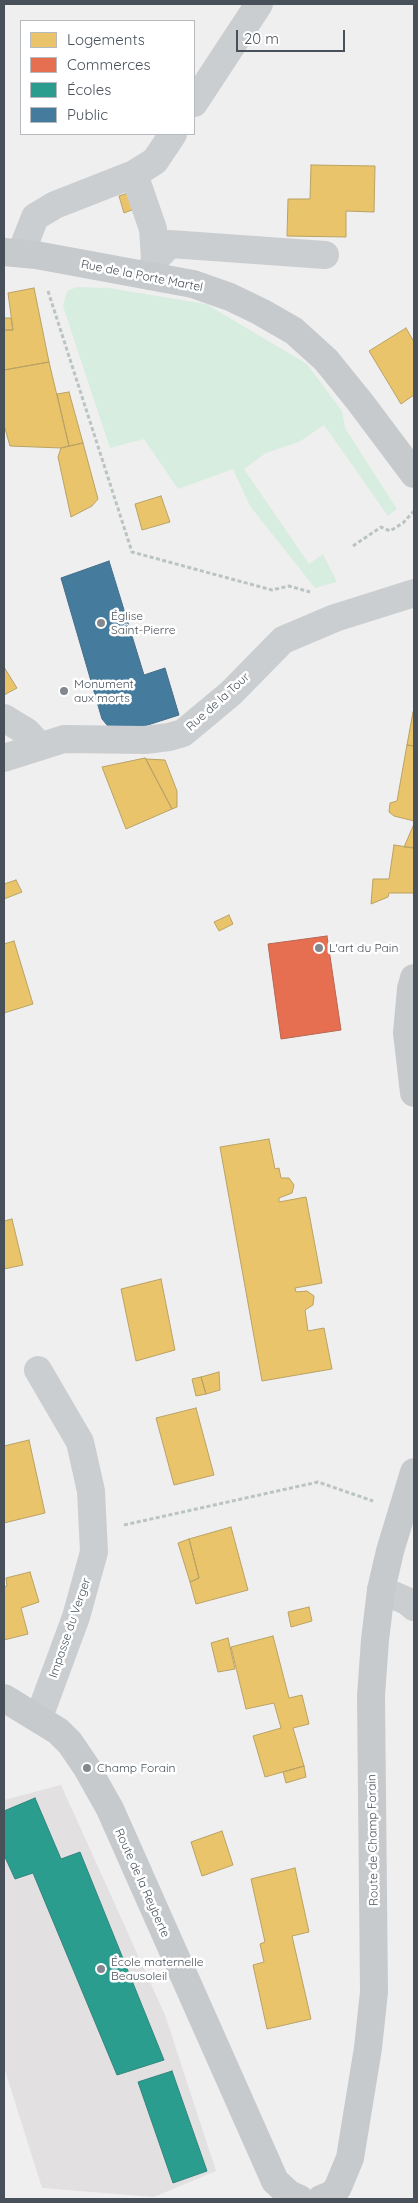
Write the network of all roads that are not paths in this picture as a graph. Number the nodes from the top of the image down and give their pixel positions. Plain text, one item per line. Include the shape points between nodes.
1 (259, 4) edge
2 (195, 101) edge
3 (172, 135) edge
4 (134, 174) junction
5 (20, 253) edge
6 (325, 255) dead end
7 (153, 268) junction
8 (414, 474) edge
9 (414, 592) edge
10 (4, 718) edge
11 (39, 745) junction
12 (4, 758) edge
13 (414, 978) edge
14 (414, 1093) edge
15 (38, 1370) dead end
16 (414, 1472) edge
17 (381, 1590) junction
18 (414, 1607) edge
19 (4, 1698) edge
20 (39, 1717) junction
21 (300, 2199) edge
22 (321, 2199) edge

1 - 2 street
3 - 4 street via 155,161
4 - 5 street via 55,205 35,217
4 - 7 street via 153,229
5 - 7 main road, Rue de la Porte Martel
6 - 7 street via 170,244
7 - 8 main road, Rue de la Porte Martel via 230,297 294,331 337,374
9 - 11 street, Rue de la Tour via 335,618 283,640 231,693 183,733 145,740 64,739
10 - 11 street via 27,732
11 - 12 street, Rue de la Tour
13 - 14 main road via 407,1034
15 - 20 street, Impasse du Verger via 80,1442 91,1491 94,1552 76,1617
16 - 17 main road, Route de Champ Forain
17 - 18 street
17 - 22 main road, Route de Champ Forain via 371,1696 374,1992 350,2158 338,2187 333,2194
19 - 20 main road, Route de la Reyberte
20 - 21 main road, Route de la Reyberte via 70,1743 110,1809 262,2156 275,2181

